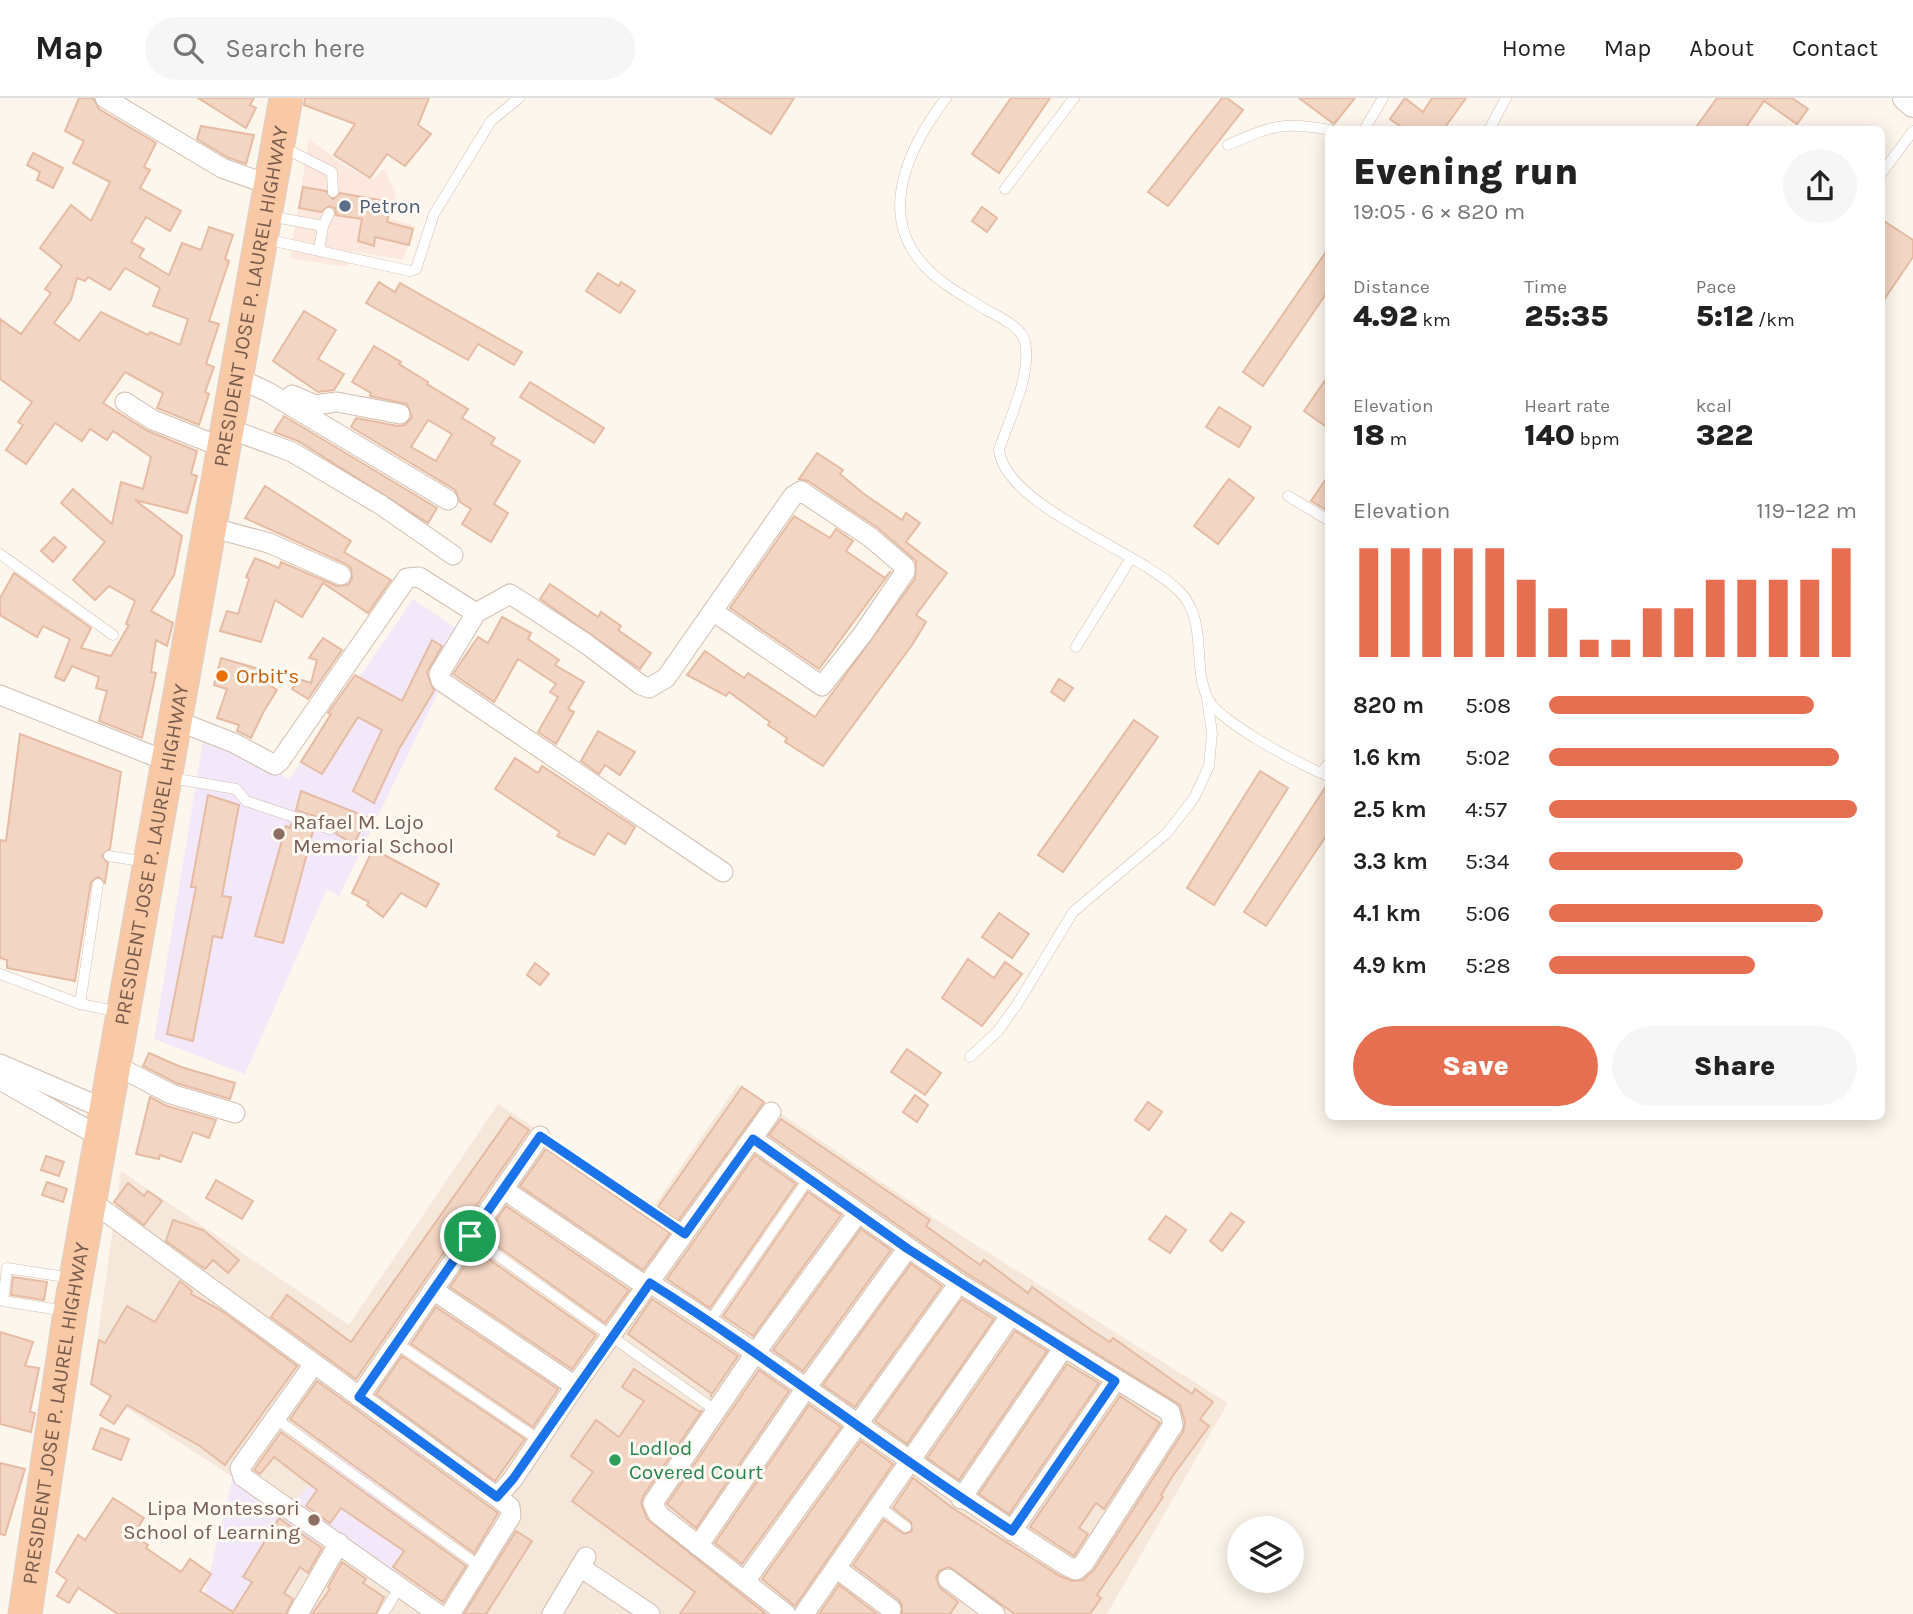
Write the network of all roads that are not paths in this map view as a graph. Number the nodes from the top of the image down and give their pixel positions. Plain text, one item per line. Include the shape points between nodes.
1 (105, 98) edge
2 (286, 98) edge
3 (519, 98) edge
4 (946, 98) edge
5 (1074, 98) edge
6 (1383, 98) edge
7 (1506, 98) edge
8 (1905, 98) edge
9 (1913, 105) edge
10 (1366, 126) edge
11 (1491, 126) edge
12 (1325, 129) edge
13 (1913, 131) edge
14 (278, 145) junction
15 (1228, 145) dead end
16 (1885, 169) edge
17 (1004, 189) dead end
18 (333, 192) dead end
19 (266, 213) junction
20 (329, 214) dead end
21 (323, 226) junction
22 (319, 250) junction
23 (237, 371) junction
24 (125, 402) dead end
25 (400, 414) dead end
26 (226, 438) junction
27 (1288, 496) dead end
28 (448, 500) dead end
29 (1325, 518) edge
30 (210, 527) junction
31 (0, 554) edge
32 (453, 555) dead end
33 (1131, 558) junction
34 (341, 575) dead end
35 (714, 612) junction
36 (476, 613) junction
37 (113, 635) dead end
38 (1076, 647) dead end
39 (0, 695) edge
40 (1207, 698) junction
41 (175, 720) junction
42 (168, 769) junction
43 (1325, 771) edge
44 (330, 829) dead end
45 (109, 856) dead end
46 (150, 862) junction
47 (723, 872) dead end
48 (98, 884) dead end
49 (0, 974) edge
50 (80, 1004) junction
51 (124, 1013) junction
52 (970, 1057) dead end
53 (0, 1064) edge
54 (115, 1065) junction
55 (0, 1080) edge
56 (771, 1112) dead end
57 (235, 1113) dead end
58 (104, 1124) junction
59 (540, 1136) joint
60 (753, 1139) junction
61 (809, 1178) junction
62 (503, 1189) junction
63 (91, 1201) junction
64 (858, 1213) junction
65 (685, 1234) junction
66 (470, 1236) junction
67 (908, 1249) junction
68 (76, 1279) junction
69 (959, 1283) junction
70 (649, 1285) junction
71 (433, 1290) junction
72 (70, 1312) junction
73 (1011, 1315) junction
74 (710, 1321) junction
75 (611, 1337) junction
76 (396, 1343) junction
77 (1065, 1347) junction
78 (756, 1352) junction
79 (314, 1364) junction
80 (1115, 1381) junction
81 (575, 1387) junction
82 (806, 1388) junction
83 (359, 1397) junction
84 (715, 1410) junction
85 (275, 1418) junction
86 (857, 1424) junction
87 (539, 1440) junction
88 (908, 1462) junction
89 (497, 1497) junction
90 (961, 1499) junction
91 (878, 1506) junction
92 (906, 1527) dead end
93 (1012, 1531) junction
94 (339, 1544) junction
95 (698, 1546) junction
96 (479, 1566) junction
97 (836, 1567) junction
98 (948, 1579) dead end
99 (746, 1580) junction
100 (400, 1586) junction
101 (891, 1609) dead end
102 (983, 1611) edge
103 (25, 1614) edge
104 (298, 1614) edge
105 (383, 1614) edge
106 (438, 1614) edge
107 (450, 1614) edge
108 (552, 1614) edge
109 (650, 1614) edge
110 (786, 1614) edge
111 (804, 1614) edge

1 - 19 street via 222,168
2 - 14 highway, PRESIDENT JOSE P. LAUREL HIGHWAY
3 - 22 lane via 491,121 434,214 416,269
4 - 33 lane via 930,120 900,185 898,209 907,239 920,261 946,285 1016,328 1025,340 1026,360 999,450 1000,463 1027,494
5 - 17 lane
6 - 10 lane
7 - 11 lane
8 - 9 street
12 - 15 lane via 1273,125
13 - 16 lane
14 - 18 lane via 332,172
14 - 19 highway, PRESIDENT JOSE P. LAUREL HIGHWAY
19 - 21 lane
19 - 22 lane
19 - 23 highway, PRESIDENT JOSE P. LAUREL HIGHWAY
20 - 21 lane
21 - 22 lane
23 - 25 street via 315,405 337,402
23 - 26 highway, PRESIDENT JOSE P. LAUREL HIGHWAY
23 - 28 street
24 - 26 street via 153,420
26 - 30 highway, PRESIDENT JOSE P. LAUREL HIGHWAY
26 - 32 street via 292,452
27 - 29 lane
30 - 34 street via 269,543
30 - 41 highway, PRESIDENT JOSE P. LAUREL HIGHWAY
31 - 37 lane
33 - 38 lane
33 - 40 lane via 1179,591 1193,608
35 - 35 street via 793,496 801,491 870,537 905,567 862,635 822,686
35 - 36 street via 666,678 649,688 517,597 505,595
36 - 41 street via 419,577 407,578 275,765
36 - 47 street via 439,674 441,681
39 - 42 street
40 - 43 lane via 1266,743
40 - 52 lane via 1212,733 1209,766 1194,798 1167,833 1073,912 1018,1003 998,1031
41 - 42 highway, PRESIDENT JOSE P. LAUREL HIGHWAY
42 - 44 lane via 236,789 246,801
42 - 46 highway, PRESIDENT JOSE P. LAUREL HIGHWAY
45 - 46 lane
46 - 51 highway, PRESIDENT JOSE P. LAUREL HIGHWAY
48 - 50 lane
49 - 50 lane
50 - 51 lane
51 - 54 highway, PRESIDENT JOSE P. LAUREL HIGHWAY
53 - 58 street
54 - 57 street via 172,1094
54 - 58 highway, PRESIDENT JOSE P. LAUREL HIGHWAY
55 - 58 street
56 - 60 street
58 - 63 highway, PRESIDENT JOSE P. LAUREL HIGHWAY
59 - 62 street
59 - 65 lane
60 - 61 street
60 - 65 street
61 - 64 street
61 - 74 lane
62 - 66 street
62 - 70 street
63 - 68 highway, PRESIDENT JOSE P. LAUREL HIGHWAY
63 - 79 street
64 - 67 street
64 - 78 street
65 - 70 street
66 - 71 street
66 - 75 lane
67 - 69 street
67 - 82 street
68 - 72 highway, PRESIDENT JOSE P. LAUREL HIGHWAY
68 - 72 lane via 7,1268 3,1301
69 - 73 street
69 - 86 street
70 - 74 street
70 - 75 street
71 - 76 street
71 - 81 street
72 - 103 highway, PRESIDENT JOSE P. LAUREL HIGHWAY
73 - 77 street
73 - 88 street
74 - 78 street
75 - 81 street
75 - 84 lane
76 - 83 street
76 - 87 lane
77 - 80 street
77 - 90 street
78 - 82 street
78 - 84 street
79 - 83 street
79 - 85 street
80 - 93 street
80 - 93 street via 1170,1412 1172,1425 1084,1563 1076,1570
81 - 87 street
82 - 86 street
82 - 95 street
83 - 89 street
84 - 95 street via 653,1503 654,1509
85 - 94 street via 240,1468 243,1477
85 - 96 lane
86 - 88 street
86 - 99 street
87 - 89 street
88 - 90 street
88 - 91 street
89 - 96 street via 510,1507 511,1516
90 - 93 street
91 - 92 lane
91 - 97 street
94 - 100 street
94 - 104 street
95 - 99 street
96 - 107 street
97 - 101 street
97 - 111 street
98 - 102 street
99 - 110 street
100 - 105 lane
100 - 106 street
108 - 109 street via 583,1562

